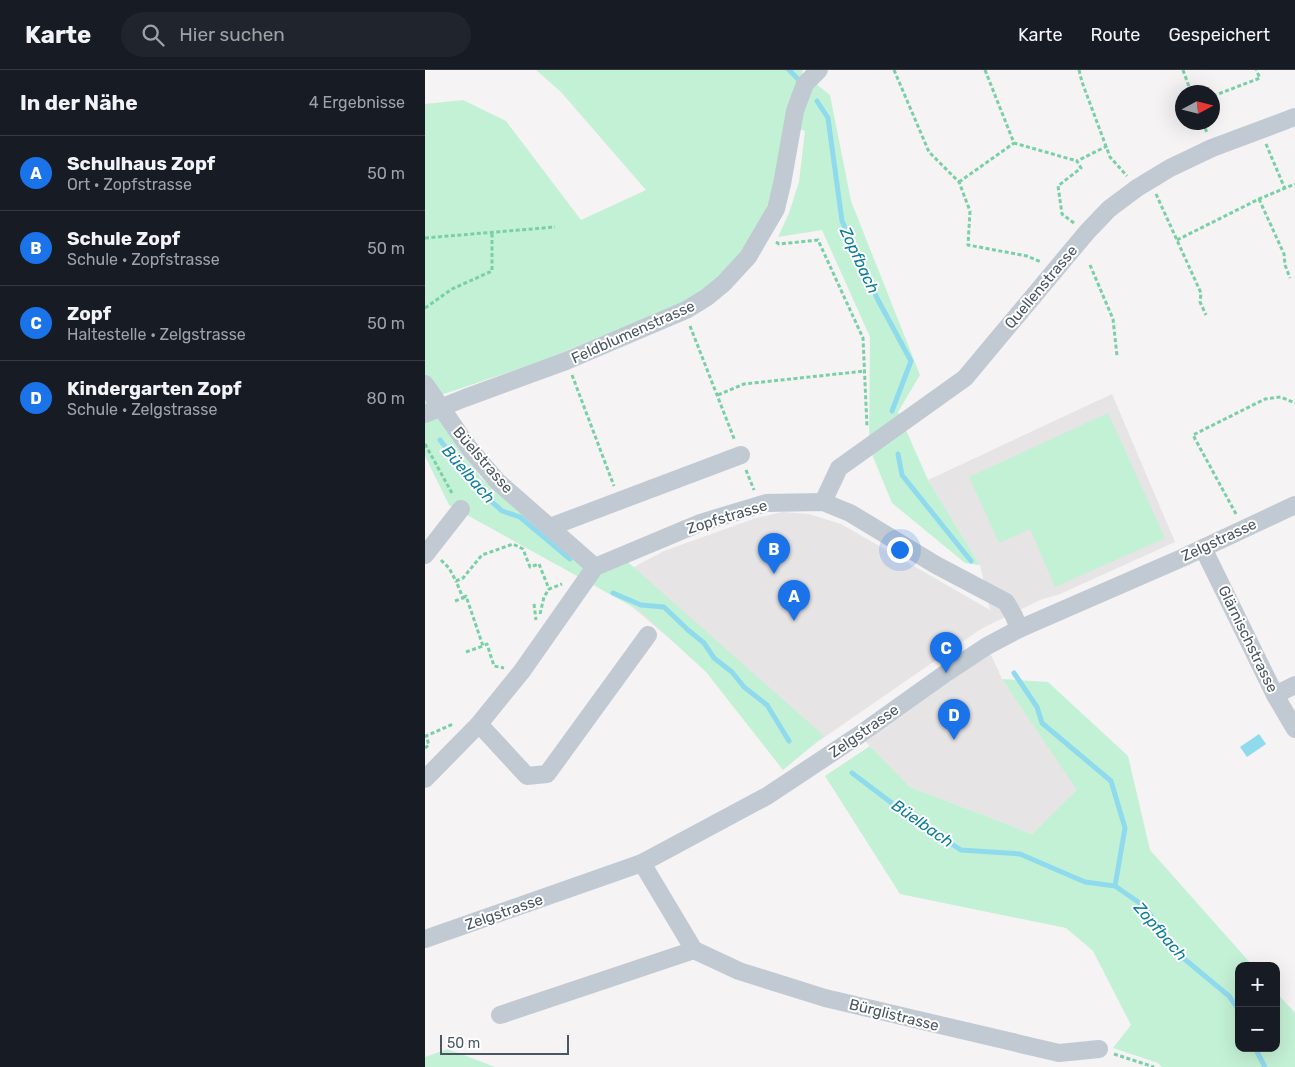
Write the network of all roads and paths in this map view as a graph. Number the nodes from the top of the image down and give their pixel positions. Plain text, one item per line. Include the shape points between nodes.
1 (819, 70) edge
2 (894, 70) edge
3 (985, 70) edge
4 (1079, 70) edge
5 (1183, 70) edge
6 (1256, 70) edge
7 (1188, 85) edge
8 (1220, 93) edge
9 (1295, 117) edge
10 (1260, 130) junction
11 (1014, 143) junction
12 (1107, 146) junction
13 (1077, 161) junction
14 (959, 182) junction
15 (1143, 184) junction
16 (1295, 184) edge
17 (1285, 188) junction
18 (1259, 198) junction
19 (555, 227) dead end
20 (492, 232) junction
21 (1087, 232) junction
22 (425, 238) edge
23 (1177, 240) junction
24 (779, 244) dead end
25 (1090, 266) dead end
26 (1057, 268) junction
27 (1291, 278) dead end
28 (425, 308) edge
29 (1206, 315) dead end
30 (689, 321) dead end
31 (1117, 356) dead end
32 (569, 369) dead end
33 (865, 371) junction
34 (425, 384) edge
35 (718, 394) junction
36 (1295, 403) edge
37 (433, 412) edge
38 (425, 444) edge
39 (869, 447) junction
40 (741, 455) junction
41 (619, 501) junction
42 (823, 502) junction
43 (759, 505) junction
44 (1295, 505) edge
45 (461, 509) joint
46 (1237, 517) dead end
47 (550, 527) junction
48 (1203, 548) junction
49 (432, 557) edge
50 (590, 574) junction
51 (456, 580) junction
52 (463, 598) junction
53 (455, 600) dead end
54 (534, 604) dead end
55 (536, 626) dead end
56 (1019, 629) junction
57 (648, 635) dead end
58 (483, 646) junction
59 (466, 652) dead end
60 (492, 660) dead end
61 (1295, 685) edge
62 (1275, 695) junction
63 (479, 724) junction
64 (1295, 729) edge
65 (425, 779) edge
66 (642, 863) junction
67 (425, 939) edge
68 (694, 950) junction
69 (500, 1015) dead end
70 (1099, 1049) joint
71 (1154, 1067) edge

1 - 37 street, Feldblumenstrasse via 805,84 795,111 775,209 748,257 724,283 686,310
2 - 14 path via 929,152
3 - 11 path
4 - 12 path
5 - 7 path
6 - 8 path via 1260,78
9 - 10 street, Quellenstrasse
10 - 15 street, Quellenstrasse via 1212,148
10 - 17 path
11 - 13 path
11 - 14 path
12 - 13 path
12 - 15 path via 1110,157
13 - 21 path via 1081,168 1058,186 1062,214
14 - 26 path via 970,211 968,245 1027,256
15 - 21 street, Quellenstrasse via 1109,209
15 - 23 path
16 - 17 path
17 - 18 path
18 - 23 path
18 - 27 path
19 - 20 path
20 - 22 path
20 - 28 path via 492,271 452,289
21 - 26 street, Quellenstrasse
23 - 29 path via 1201,293 1200,302
24 - 33 path via 817,240 863,338
25 - 31 path via 1113,319
26 - 39 street, Quellenstrasse via 965,378
30 - 35 path
32 - 41 path
33 - 35 path via 744,384
33 - 39 path
34 - 37 street, Büelstrasse
35 - 40 path
36 - 46 path via 1281,397 1265,399 1193,435
37 - 47 street, Büelstrasse via 497,481
38 - 45 path
39 - 42 street, Quellenstrasse via 839,468
40 - 41 street
40 - 43 path
41 - 47 street
42 - 43 street, Zopfstrasse
42 - 56 street, Zopfstrasse via 850,513 936,565 1006,602
43 - 50 street, Zopfstrasse via 700,523
44 - 48 street, Zelgstrasse
45 - 49 street
47 - 50 street, Büelstrasse
48 - 56 street, Zelgstrasse
48 - 62 street, Glärnischstrasse
49 - 51 path via 443,560
50 - 51 path via 549,589 539,564 530,568 523,549 513,544 482,555 463,578
50 - 63 street via 522,672
51 - 52 path
52 - 53 path
52 - 58 path via 466,596
54 - 55 path
56 - 66 street, Zelgstrasse via 946,673 767,796
57 - 63 street via 547,774 527,776
58 - 59 path
58 - 60 path via 487,644
61 - 62 street
62 - 64 street, Glärnischstrasse
63 - 65 street
66 - 67 street, Zelgstrasse
66 - 68 street
68 - 69 street
68 - 70 street, Bürglistrasse via 739,971 825,998 1059,1053
70 - 71 path

